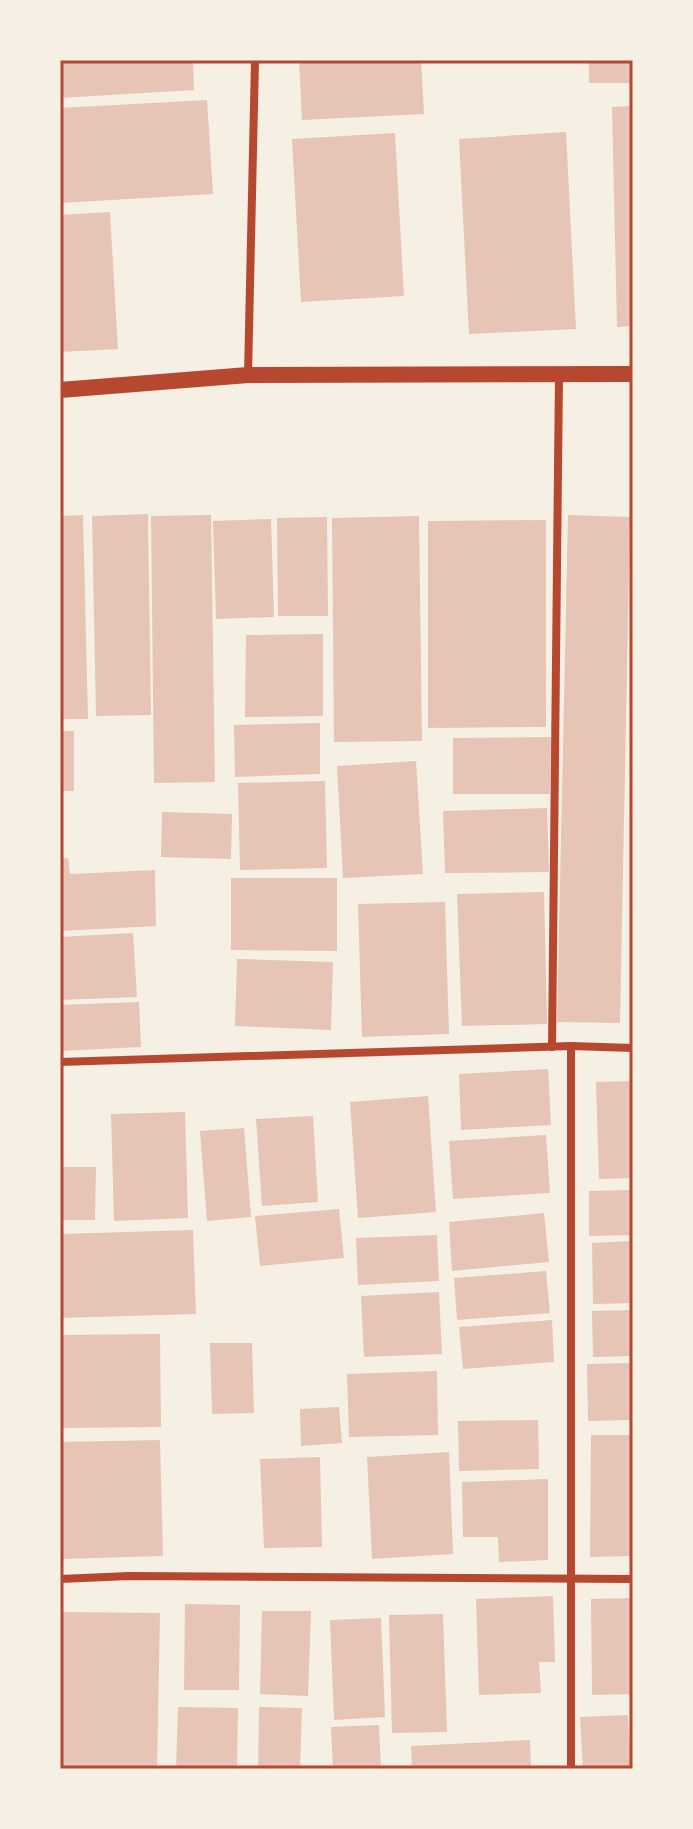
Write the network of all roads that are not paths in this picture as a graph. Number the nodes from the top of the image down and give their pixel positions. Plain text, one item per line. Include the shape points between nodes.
1 (255, 60) edge
2 (559, 374) junction
3 (633, 374) edge
4 (248, 375) junction
5 (60, 390) edge
6 (571, 1046) junction
7 (552, 1047) junction
8 (633, 1048) edge
9 (60, 1062) edge
10 (60, 1579) edge
11 (572, 1579) junction
12 (633, 1579) edge
13 (571, 1769) edge

1 - 4 street
2 - 3 main road
2 - 4 main road
2 - 7 street
4 - 5 main road
6 - 7 street
6 - 8 street
6 - 11 street
7 - 9 street
10 - 11 street
11 - 12 street
11 - 13 street

